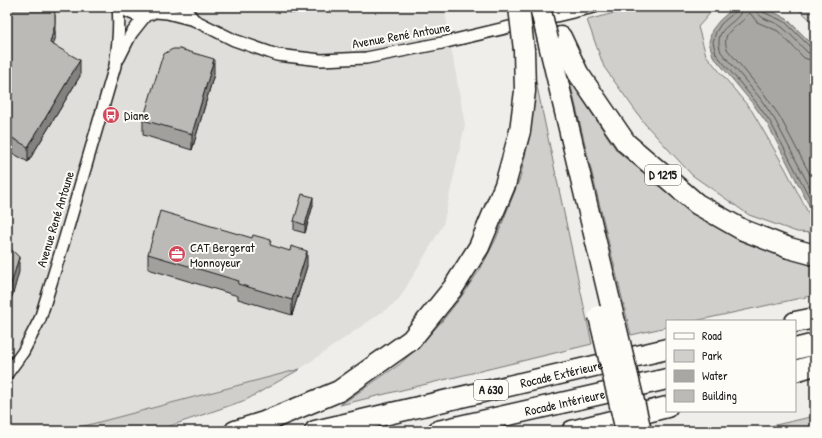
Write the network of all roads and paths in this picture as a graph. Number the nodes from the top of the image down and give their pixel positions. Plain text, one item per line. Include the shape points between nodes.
1 (118, 7) edge
2 (121, 7) edge
3 (184, 7) edge
4 (519, 7) edge
5 (528, 7) edge
6 (540, 7) edge
7 (552, 7) edge
8 (594, 7) edge
9 (155, 11) edge
10 (194, 20) junction
11 (543, 43) junction
12 (115, 66) junction
13 (815, 255) edge
14 (603, 302) junction
15 (815, 318) edge
16 (796, 322) edge
17 (815, 344) edge
18 (666, 349) edge
19 (796, 349) edge
20 (815, 366) edge
21 (796, 371) edge
22 (7, 374) edge
23 (666, 379) edge
24 (666, 407) edge
25 (235, 431) edge
26 (315, 431) edge
27 (438, 431) edge
28 (572, 431) edge
29 (626, 431) edge
30 (641, 431) edge

1 - 12 street, Avenue René Antoune via 119,30
2 - 9 street via 140,16
3 - 10 street, Avenue René Antoune
4 - 11 highway, bridge
5 - 11 highway
6 - 11 highway, D 1215, bridge
7 - 11 highway, D 1215
8 - 10 street, Avenue René Antoune via 366,58 321,60 277,55 234,40
9 - 10 street, Avenue René Antoune
9 - 12 street, Avenue René Antoune via 138,24
11 - 13 highway, D 1215 via 578,73 626,142 697,204 743,230
11 - 14 highway, D 1215
11 - 25 highway via 525,91 520,132 506,185 479,247 453,288 411,340 339,391 264,422
12 - 22 street, Avenue René Antoune via 40,319 23,352
14 - 29 highway, bridge
14 - 30 highway, D 1215, bridge
15 - 16 highway
17 - 19 highway
18 - 26 highway, Rocade Extérieure / A 630
20 - 21 highway
23 - 27 highway, Rocade Intérieure / A 630
24 - 28 highway

